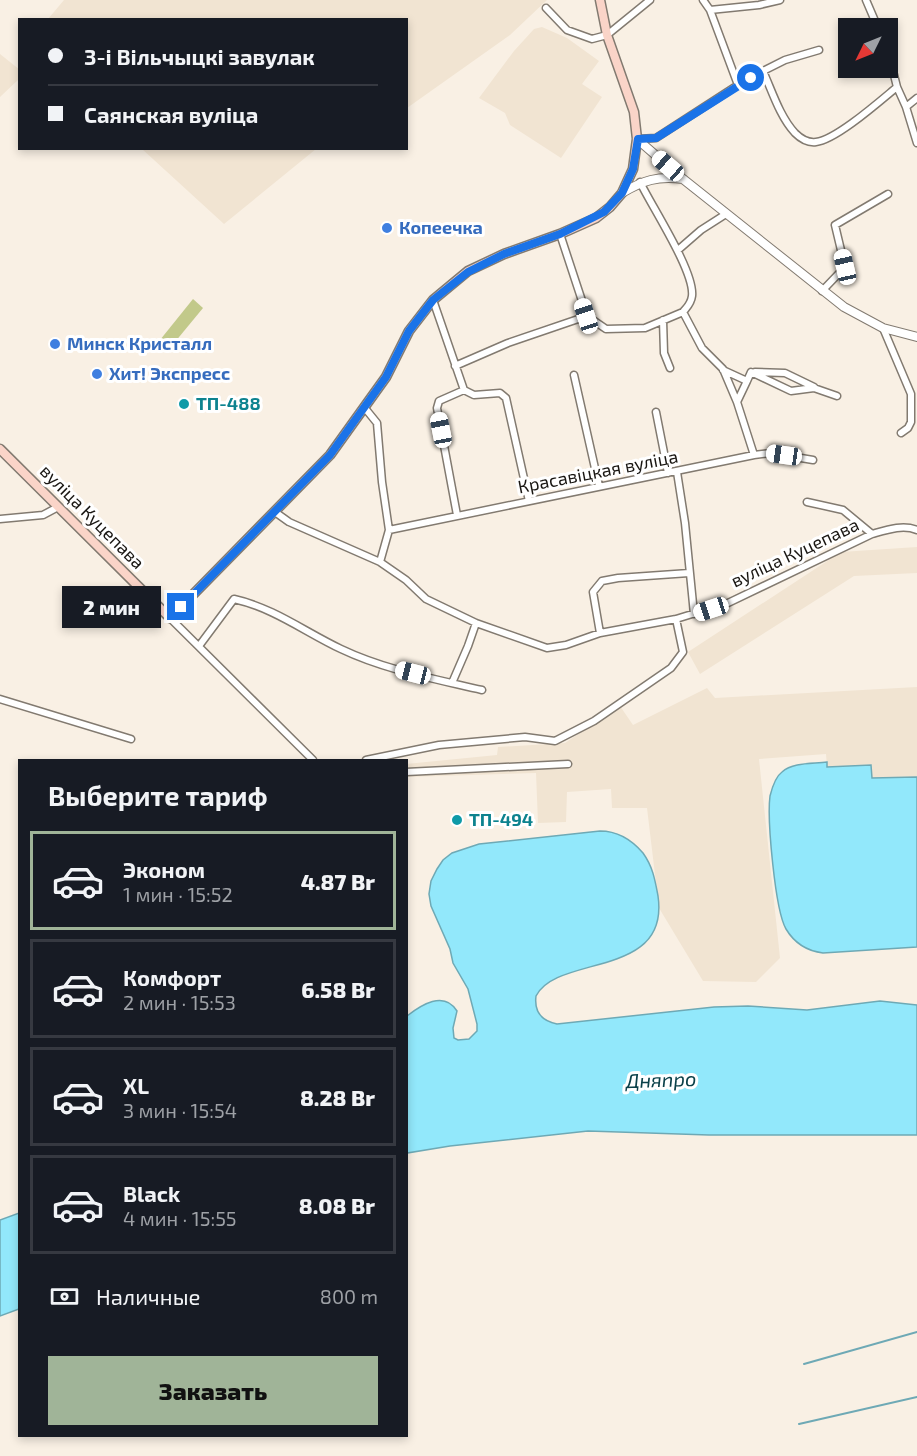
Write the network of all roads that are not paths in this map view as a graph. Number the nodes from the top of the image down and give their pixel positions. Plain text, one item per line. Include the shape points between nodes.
1 (600, 0) edge
2 (650, 0) edge
3 (703, 0) edge
4 (780, 0) edge
5 (866, 0) edge
6 (546, 8) dead end
7 (710, 10) junction
8 (874, 18) edge
9 (607, 35) junction
10 (819, 50) dead end
11 (763, 71) junction
12 (895, 78) edge
13 (738, 85) junction
14 (897, 87) junction
15 (917, 98) edge
16 (906, 107) junction
17 (638, 139) junction
18 (917, 143) edge
19 (683, 179) junction
20 (640, 182) junction
21 (622, 193) junction
22 (888, 194) dead end
23 (726, 214) junction
24 (560, 234) junction
25 (678, 250) junction
26 (822, 291) junction
27 (433, 300) junction
28 (682, 312) junction
29 (586, 316) junction
30 (663, 320) junction
31 (883, 328) junction
32 (917, 337) edge
33 (455, 366) junction
34 (670, 369) dead end
35 (723, 369) junction
36 (751, 372) junction
37 (574, 375) dead end
38 (747, 381) junction
39 (814, 388) junction
40 (464, 390) junction
41 (837, 396) dead end
42 (737, 402) junction
43 (364, 407) junction
44 (656, 412) dead end
45 (901, 433) dead end
46 (0, 449) edge
47 (754, 455) junction
48 (813, 460) dead end
49 (677, 472) junction
50 (668, 473) junction
51 (599, 486) junction
52 (529, 501) junction
53 (807, 502) dead end
54 (58, 507) junction
55 (275, 513) junction
56 (457, 515) junction
57 (0, 519) edge
58 (915, 527) edge
59 (389, 530) junction
60 (872, 534) junction
61 (380, 562) junction
62 (689, 573) junction
63 (694, 614) junction
64 (170, 618) junction
65 (676, 620) junction
66 (476, 623) junction
67 (600, 633) junction
68 (199, 646) junction
69 (452, 683) junction
70 (482, 690) dead end
71 (0, 699) edge
72 (131, 739) dead end
73 (312, 759) edge
74 (371, 759) edge
75 (568, 764) dead end
76 (408, 772) edge

1 - 9 main road
2 - 9 street
3 - 7 street
4 - 7 street
5 - 8 street
6 - 9 street via 567,30 592,39
7 - 13 street
9 - 17 main road via 634,112
10 - 11 street
11 - 13 street
11 - 14 street via 794,132 813,142 854,121
12 - 14 street
13 - 17 street via 656,138
14 - 16 street
15 - 16 street
16 - 18 street
17 - 19 street
17 - 21 main road via 633,169
19 - 20 street via 663,177
19 - 23 street
20 - 21 street
20 - 25 street
21 - 24 main road via 600,215
22 - 26 street via 835,225 845,267
23 - 25 street
23 - 26 street
24 - 27 main road via 468,272
24 - 29 street
25 - 28 street via 692,294
26 - 31 street
27 - 33 street
27 - 43 main road via 409,331 386,377
28 - 30 street
28 - 35 street via 702,348
29 - 30 street via 606,329 645,328
29 - 33 street
30 - 34 street via 664,353
31 - 32 street
31 - 45 street via 911,394 911,422
33 - 40 street
35 - 38 street
35 - 42 street
36 - 38 street
36 - 39 street via 784,373
36 - 39 street via 791,391
37 - 51 street
38 - 42 street
39 - 41 street
40 - 52 street via 474,395 500,393 506,398
40 - 56 street via 439,401 437,408
42 - 47 street
43 - 55 main road via 330,455
43 - 59 street via 376,423
44 - 50 street
46 - 54 main road, вуліца Куцепава
47 - 48 street, Красавіцкая вуліца via 771,453
47 - 49 street, Красавіцкая вуліца
49 - 50 street, Красавіцкая вуліца
49 - 62 street
50 - 51 street, Красавіцкая вуліца
51 - 52 street, Красавіцкая вуліца
52 - 56 street, Красавіцкая вуліца
53 - 60 street via 843,510
54 - 57 street via 43,514
54 - 64 main road, вуліца Куцепава
55 - 61 street, вуліца Куцепава
55 - 64 main road
56 - 59 street, Красавіцкая вуліца
58 - 60 street, вуліца Куцепава
59 - 61 street
60 - 63 street, вуліца Куцепава via 729,603
61 - 66 street, вуліца Куцепава via 426,599
62 - 63 street
62 - 67 street via 602,581 593,592
63 - 65 street, вуліца Куцепава
64 - 68 street, вуліца Куцепава
65 - 67 street, вуліца Куцепава
65 - 74 street via 683,652 671,668 594,721 555,741 525,737 450,744
66 - 67 street, вуліца Куцепава via 547,648
66 - 69 street
68 - 69 street via 234,599 296,623 342,650
68 - 73 street, вуліца Куцепава
69 - 70 street
71 - 72 street
75 - 76 street

